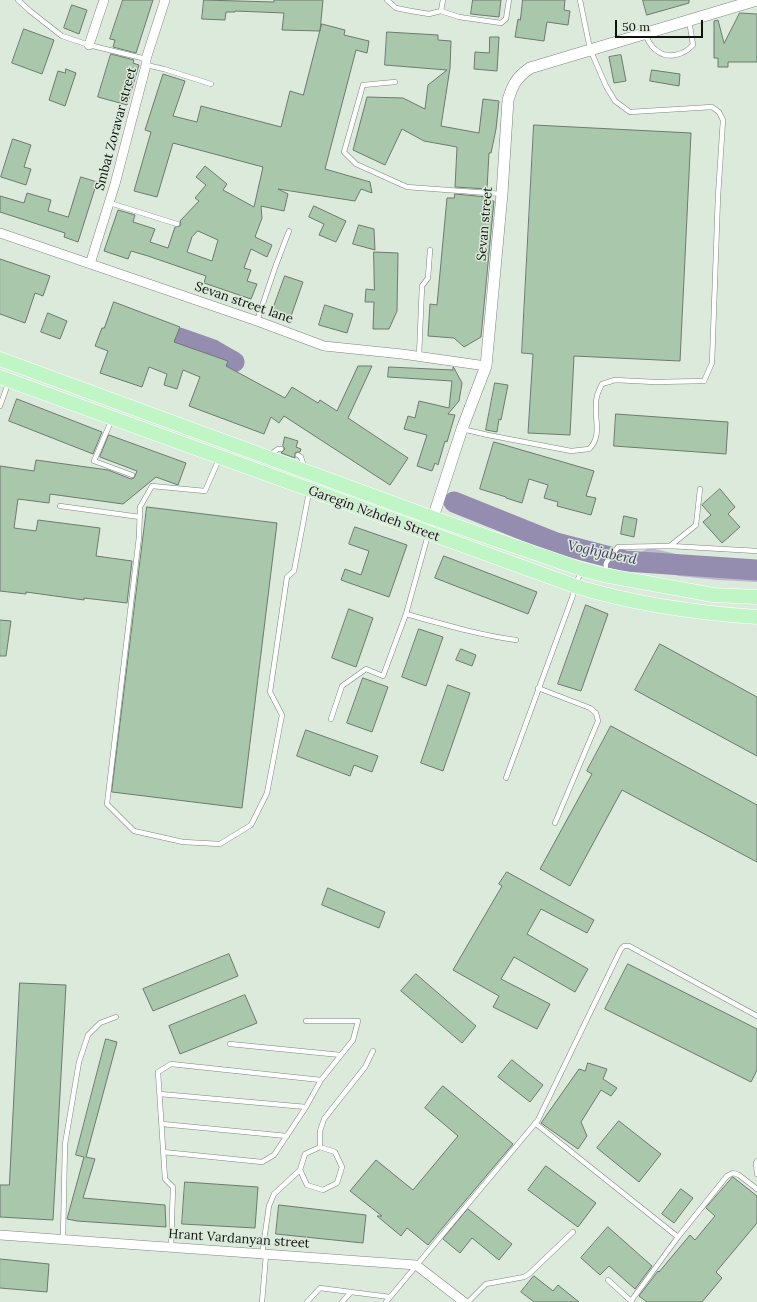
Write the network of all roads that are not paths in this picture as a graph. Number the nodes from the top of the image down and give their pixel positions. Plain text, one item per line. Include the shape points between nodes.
1 (18, 0) edge
2 (104, 0) edge
3 (165, 0) edge
4 (387, 0) edge
5 (443, 0) edge
6 (509, 0) edge
7 (580, 0) edge
8 (757, 0) edge
9 (441, 11) junction
10 (689, 20) junction
11 (644, 34) junction
12 (88, 45) junction
13 (590, 50) junction
14 (146, 62) junction
15 (395, 82) dead end
16 (211, 84) dead end
17 (502, 194) junction
18 (110, 203) junction
19 (177, 224) dead end
20 (289, 231) dead end
21 (0, 233) edge
22 (430, 250) dead end
23 (90, 264) junction
24 (257, 321) junction
25 (419, 356) junction
26 (0, 359) edge
27 (486, 366) junction
28 (4, 378) edge
29 (0, 406) edge
30 (112, 418) junction
31 (462, 429) junction
32 (281, 449) dead end
33 (298, 455) dead end
34 (220, 457) junction
35 (268, 457) junction
36 (305, 471) junction
37 (132, 475) dead end
38 (700, 489) dead end
39 (310, 490) junction
40 (60, 506) dead end
41 (140, 517) junction
42 (433, 518) junction
43 (428, 533) junction
44 (670, 546) junction
45 (757, 551) edge
46 (581, 569) junction
47 (604, 575) junction
48 (575, 586) junction
49 (757, 597) edge
50 (406, 614) junction
51 (757, 617) edge
52 (516, 640) dead end
53 (538, 688) junction
54 (331, 719) dead end
55 (506, 778) dead end
56 (555, 823) dead end
57 (757, 1016) edge
58 (116, 1017) dead end
59 (306, 1021) dead end
60 (230, 1044) dead end
61 (373, 1051) dead end
62 (340, 1055) junction
63 (321, 1080) junction
64 (160, 1094) junction
65 (306, 1107) junction
66 (536, 1123) junction
67 (162, 1124) junction
68 (287, 1136) junction
69 (320, 1147) junction
70 (163, 1152) junction
71 (757, 1161) edge
72 (300, 1170) junction
73 (757, 1174) edge
74 (757, 1189) edge
75 (573, 1232) dead end
76 (0, 1235) edge
77 (678, 1237) junction
78 (63, 1238) junction
79 (171, 1247) junction
80 (264, 1255) junction
81 (416, 1265) junction
82 (608, 1280) dead end
83 (351, 1292) junction
84 (390, 1297) junction
85 (262, 1302) edge
86 (307, 1302) edge
87 (342, 1302) edge
88 (386, 1302) edge
89 (464, 1302) edge
90 (468, 1302) edge
91 (632, 1302) edge

1 - 12 lane via 62,36
2 - 12 street
3 - 14 street, Smbat Zoravar street
4 - 9 lane via 396,8 429,14
5 - 9 lane
6 - 9 lane via 506,19 502,23 459,18
7 - 13 lane
8 - 10 street, Sevan street
10 - 11 street, Sevan street
10 - 11 lane via 693,45 684,53 659,53
11 - 13 street, Sevan street
12 - 14 lane
13 - 17 street, Sevan street via 530,68 512,85 508,100
13 - 31 lane via 615,101 630,112 712,107 719,112 723,120 712,363 704,381 615,380 602,384 596,397 597,435 594,445 589,450 571,451
14 - 16 lane
14 - 18 street, Smbat Zoravar street
15 - 17 lane via 363,85 344,152 356,164 407,187
17 - 27 street, Sevan street
18 - 19 lane
18 - 23 street, Smbat Zoravar street
20 - 24 lane
21 - 23 street, Sevan street lane
22 - 25 lane via 428,278 422,286
23 - 24 street, Sevan street lane
24 - 25 street, Sevan street lane via 324,346
25 - 27 street, Sevan street lane
26 - 35 main road, Garegin Nzhdeh Street
27 - 31 street, Sevan street
28 - 29 lane
28 - 30 main road, Garegin Nzhdeh Street
30 - 34 main road, Garegin Nzhdeh Street
30 - 37 lane via 94,461
31 - 42 street, Sevan street
32 - 35 lane
33 - 36 lane
34 - 39 main road, Garegin Nzhdeh Street
34 - 41 lane via 205,491 152,486 140,507
35 - 36 main road, Garegin Nzhdeh Street
36 - 42 main road, Garegin Nzhdeh Street
38 - 44 lane via 696,525
39 - 41 lane via 294,571 287,578 270,692 282,715 267,793 251,825 220,844 183,842 134,831 107,804
39 - 43 main road, Garegin Nzhdeh Street
40 - 41 lane
42 - 43 street, Sevan street
42 - 46 main road, Garegin Nzhdeh Street
43 - 48 main road, Garegin Nzhdeh Street
43 - 50 lane, Sevan street
44 - 45 lane
44 - 47 lane via 618,547 608,560
46 - 47 main road, Garegin Nzhdeh Street
46 - 48 lane
47 - 49 main road, Garegin Nzhdeh Street via 713,595
48 - 51 main road, Garegin Nzhdeh Street via 608,596 713,614
48 - 53 lane
50 - 52 lane via 497,638
50 - 54 lane, Sevan street via 383,676 366,669 342,686
53 - 55 lane
53 - 56 lane via 590,708 596,713 598,721
57 - 66 lane via 629,946 624,946
58 - 78 lane via 100,1023 88,1035 79,1062 65,1144
59 - 62 lane via 358,1021 352,1040
60 - 62 lane
61 - 69 lane via 365,1067 324,1119 320,1131
62 - 63 lane
63 - 64 lane via 171,1064 158,1072
63 - 65 lane
64 - 65 lane
64 - 67 lane
65 - 68 lane
66 - 77 lane
66 - 81 lane
67 - 68 lane
67 - 70 lane
68 - 70 lane via 274,1155 262,1162
69 - 72 lane via 305,1154
69 - 72 lane via 335,1152 342,1167 337,1182 323,1190 307,1185
70 - 79 lane via 165,1179 173,1187
71 - 73 lane
72 - 80 lane via 274,1194 269,1206
74 - 77 lane via 739,1175 733,1173 727,1176
75 - 90 lane via 530,1274 486,1284
76 - 78 street, Hrant Vardanyan street
77 - 91 lane
78 - 79 street, Hrant Vardanyan street
79 - 80 street, Hrant Vardanyan street
80 - 81 street, Hrant Vardanyan street
80 - 85 lane
81 - 84 lane
81 - 89 street
82 - 91 lane
83 - 84 lane
83 - 86 lane via 320,1288
83 - 87 lane
84 - 88 lane

